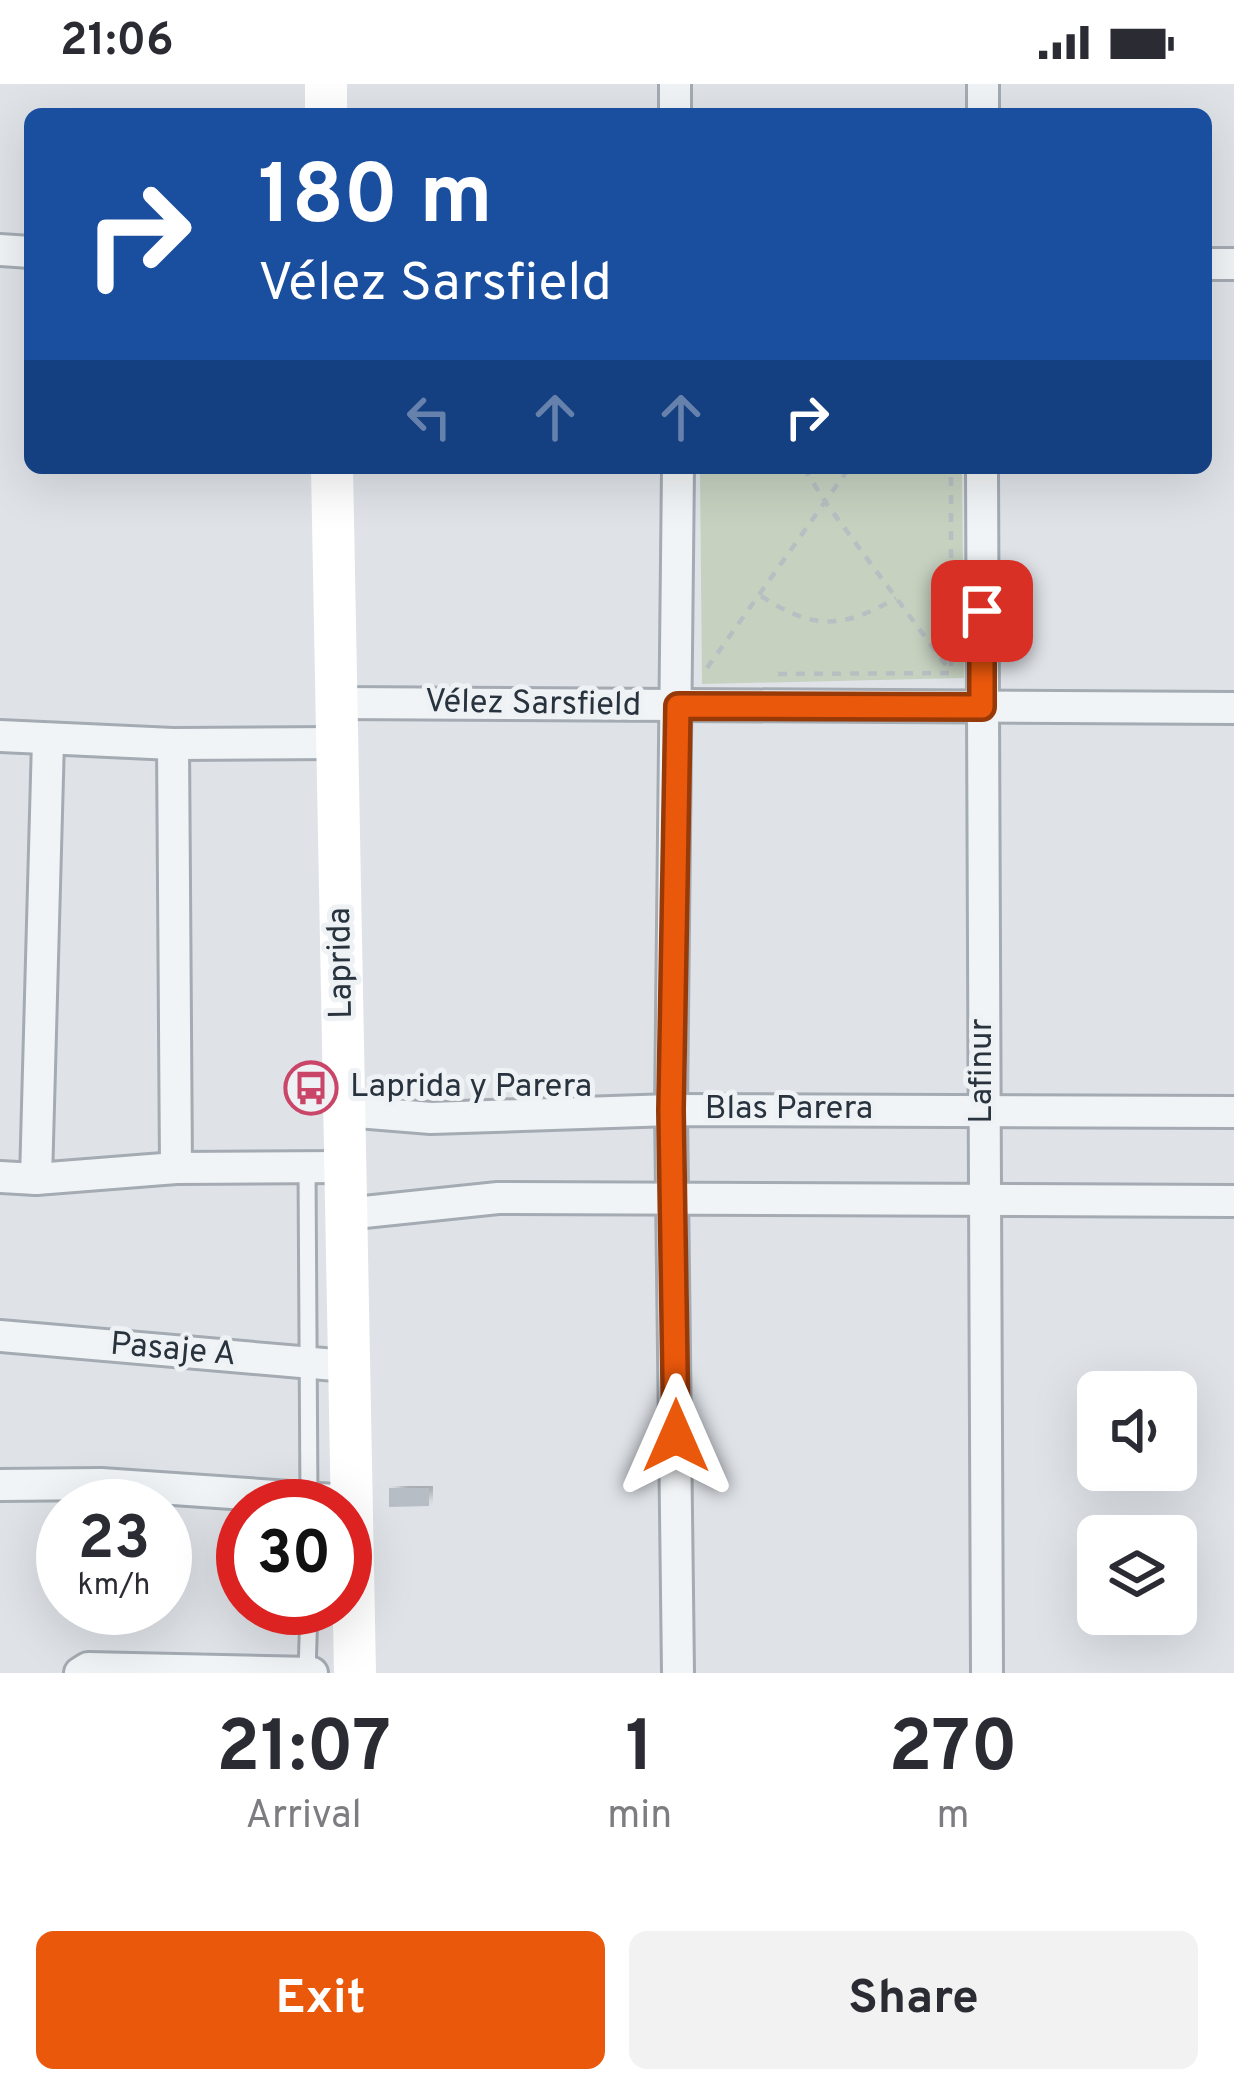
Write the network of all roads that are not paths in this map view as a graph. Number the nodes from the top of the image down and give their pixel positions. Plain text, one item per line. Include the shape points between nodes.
1 (332, 474) edge
2 (678, 474) edge
3 (982, 474) edge
4 (678, 706) junction
5 (969, 707) junction
6 (1234, 709) edge
7 (337, 723) junction
8 (0, 736) edge
9 (49, 740) junction
10 (173, 744) junction
11 (671, 1110) junction
12 (983, 1110) junction
13 (345, 1111) junction
14 (1234, 1112) edge
15 (176, 1168) junction
16 (326, 1168) junction
17 (0, 1177) edge
18 (36, 1179) junction
19 (674, 1200) junction
20 (984, 1201) junction
21 (1234, 1201) edge
22 (345, 1214) junction
23 (0, 1336) edge
24 (327, 1364) junction
25 (323, 1479) edge
26 (0, 1485) edge
27 (216, 1493) edge
28 (309, 1635) edge
29 (348, 1635) edge
30 (80, 1673) edge
31 (309, 1673) edge
32 (355, 1673) edge
33 (678, 1673) edge
34 (987, 1673) edge

1 - 7 street, Laprida
2 - 4 street
3 - 5 street, Lafinur
4 - 5 street, Vélez Sarsfield
4 - 7 street, Vélez Sarsfield
4 - 11 street
5 - 6 street, Vélez Sarsfield
5 - 12 street, Lafinur
7 - 10 street, Vélez Sarsfield
7 - 13 street, Laprida
8 - 9 street, Vélez Sarsfield
9 - 10 street, Vélez Sarsfield
9 - 18 street
10 - 15 street
11 - 12 street, Blas Parera
11 - 13 street, Blas Parera via 431,1118
11 - 19 street
12 - 14 street, Blas Parera
12 - 20 street, Lafinur
13 - 16 street, Laprida
15 - 16 street
15 - 18 street
16 - 22 street, Laprida
16 - 24 lane
17 - 18 street
19 - 20 street
19 - 22 street via 498,1198
19 - 33 street
20 - 21 street
20 - 34 street, Lafinur
22 - 24 street, Laprida
23 - 24 street, Pasaje A
24 - 25 street, Laprida
26 - 27 street
28 - 31 lane
29 - 32 street, Laprida
30 - 31 street

